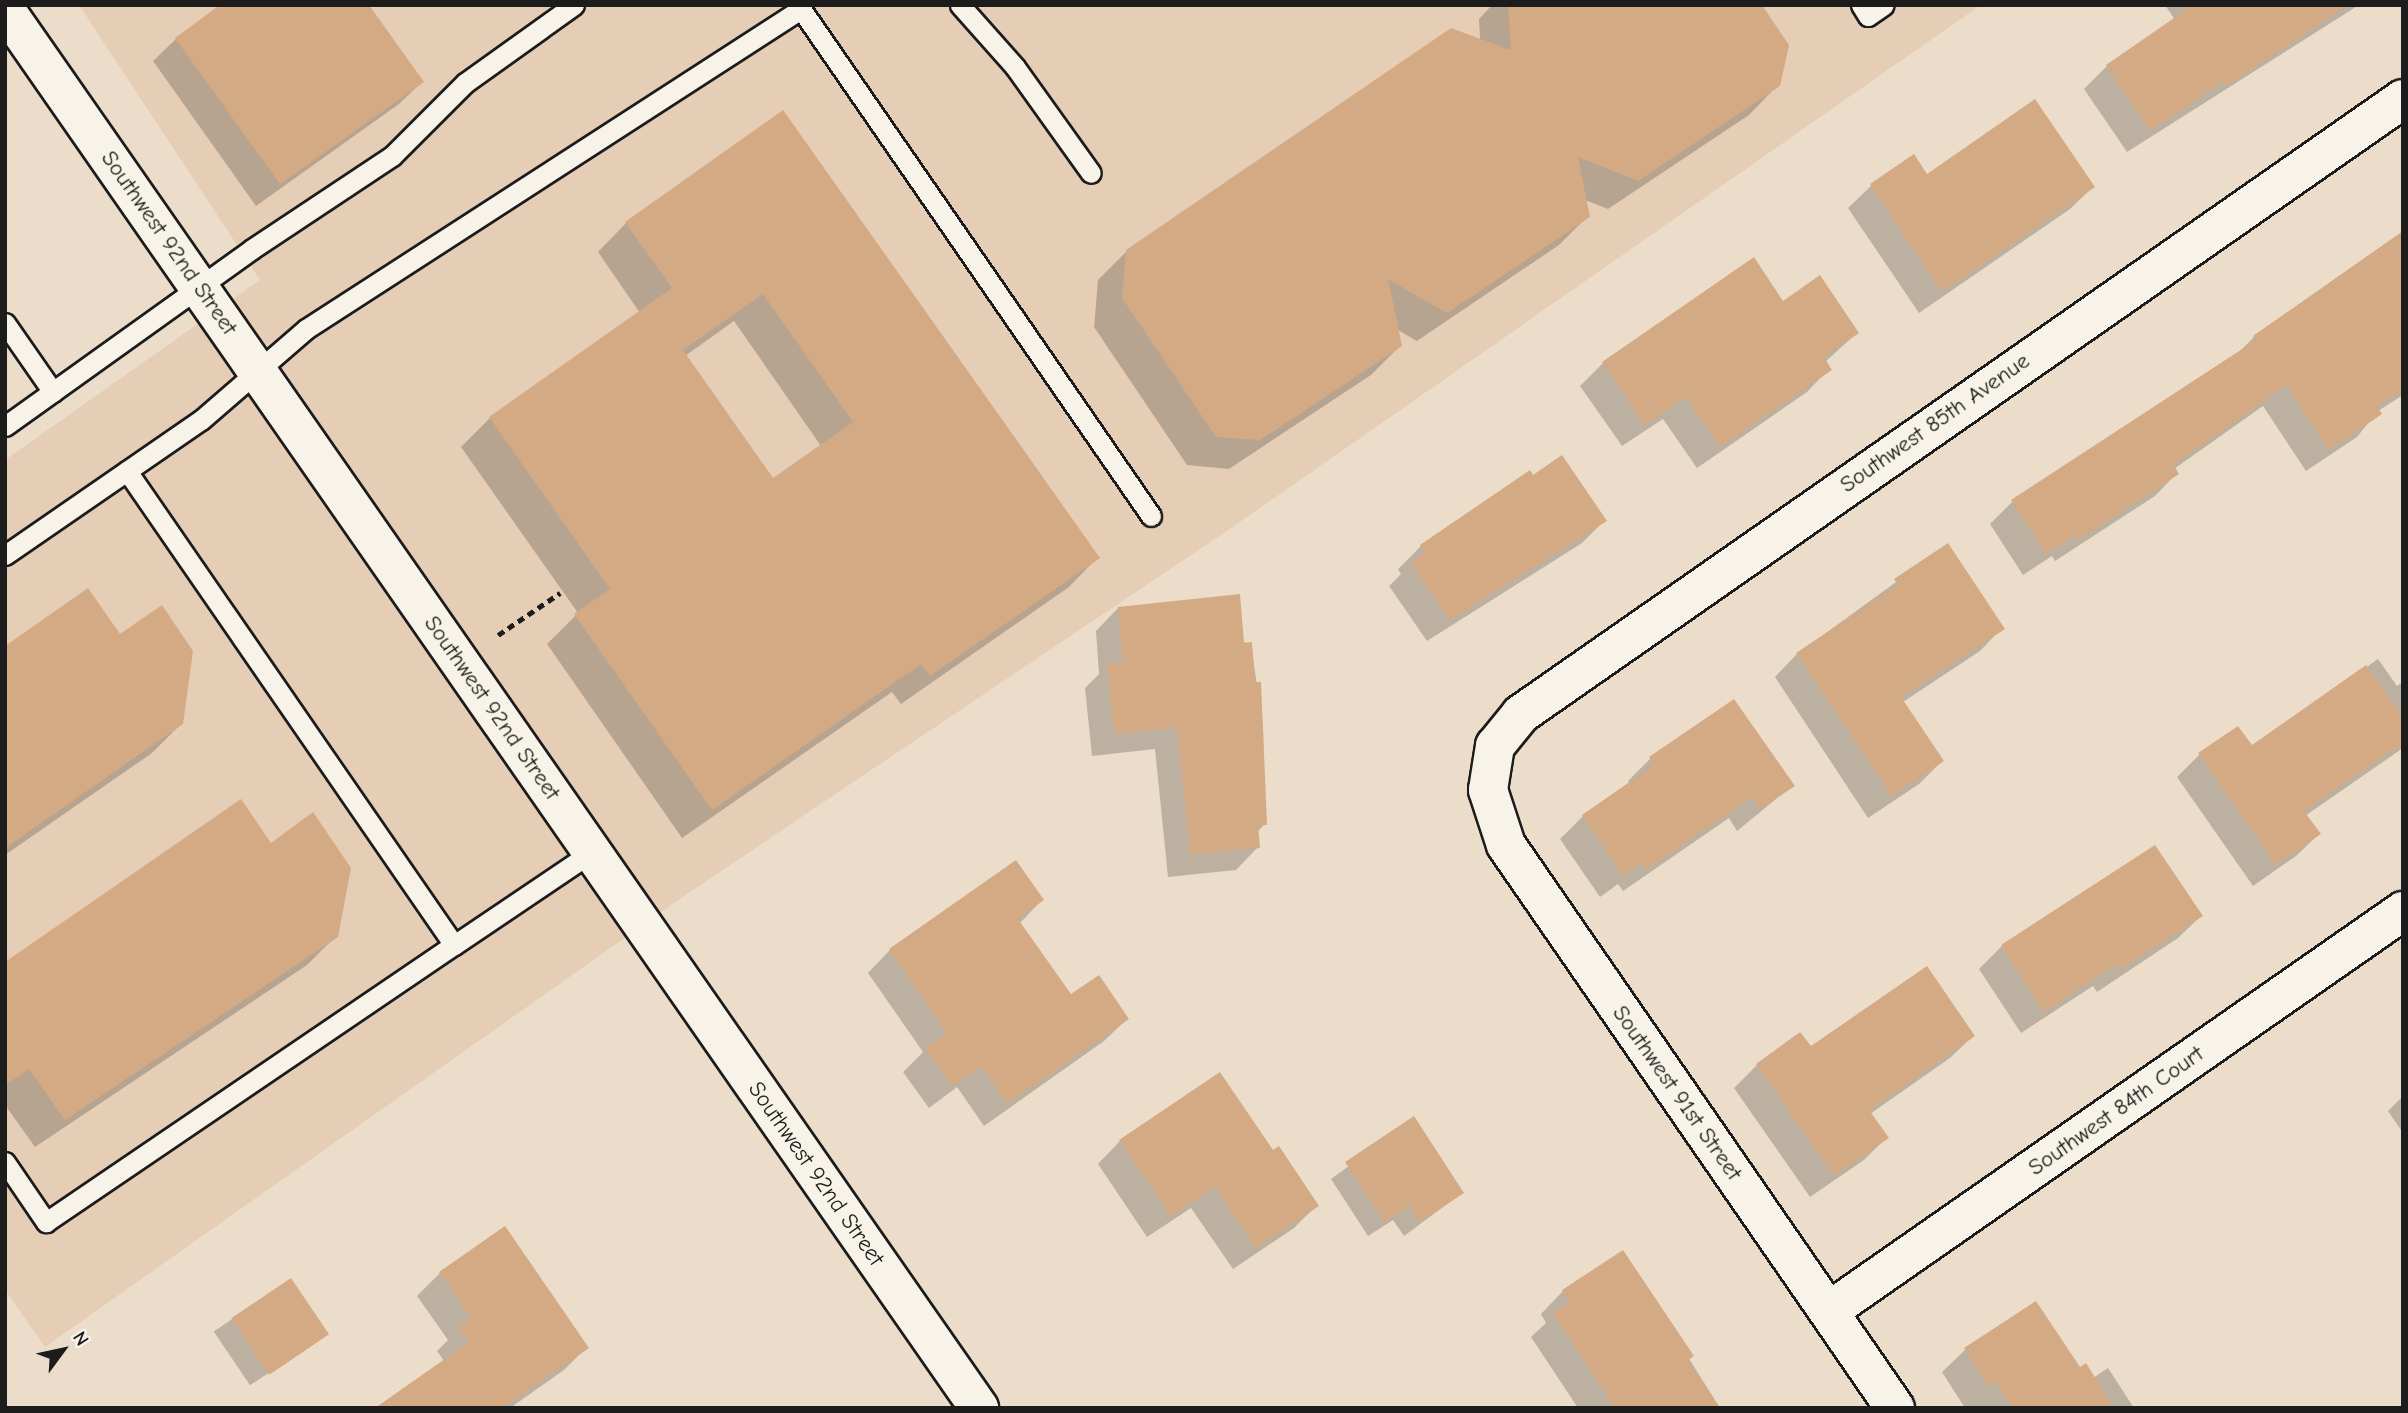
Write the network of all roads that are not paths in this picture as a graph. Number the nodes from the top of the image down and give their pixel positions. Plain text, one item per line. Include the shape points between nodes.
1 (575, 5) edge
2 (960, 5) edge
3 (1861, 5) edge
4 (1884, 5) edge
5 (5, 9) edge
6 (2403, 100) edge
7 (1091, 173) dead end
8 (200, 288) junction
9 (5, 323) edge
10 (260, 373) junction
11 (53, 391) junction
12 (5, 426) edge
13 (127, 471) junction
14 (1151, 516) dead end
15 (5, 555) edge
16 (1489, 766) joint
17 (592, 852) junction
18 (2403, 911) edge
19 (454, 945) junction
20 (5, 1162) edge
21 (1829, 1311) junction
22 (979, 1408) edge
23 (1895, 1408) edge

1 - 8 lane via 465,83 391,156
2 - 7 lane via 1015,67
3 - 4 lane via 1868,16
5 - 8 street, Southwest 92nd Street
6 - 16 street, Southwest 85th Avenue via 1521,714 1495,746
8 - 10 street, Southwest 92nd Street
8 - 11 lane
9 - 11 lane
10 - 13 lane
10 - 14 lane via 306,329 801,9
10 - 17 street, Southwest 92nd Street
11 - 12 lane
13 - 15 lane
13 - 19 lane
16 - 21 street, Southwest 91st Street via 1493,812 1506,845
17 - 19 lane
17 - 22 street, Southwest 92nd Street
18 - 21 street, Southwest 84th Court
19 - 20 lane via 47,1222
21 - 23 street, Southwest 91st Street

